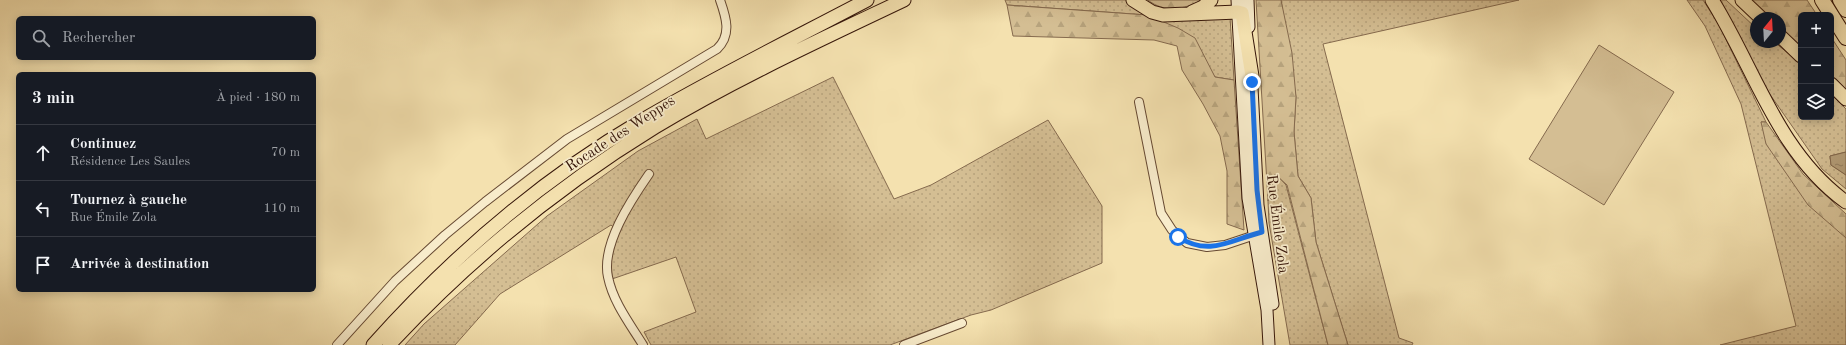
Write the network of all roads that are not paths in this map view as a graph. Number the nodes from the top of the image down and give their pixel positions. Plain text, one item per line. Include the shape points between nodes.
1 (720, 0) edge
2 (867, 0) edge
3 (904, 0) edge
4 (1133, 0) edge
5 (1211, 0) edge
6 (1248, 0) edge
7 (1712, 0) edge
8 (1742, 0) edge
9 (1814, 0) edge
10 (1822, 0) edge
11 (1840, 0) edge
12 (1238, 6) edge
13 (1846, 10) edge
14 (1755, 12) edge
15 (1821, 12) edge
16 (1178, 15) junction
17 (1834, 32) edge
18 (1846, 38) edge
19 (1786, 42) edge
20 (1846, 50) edge
21 (1798, 53) edge
22 (1248, 81) junction
23 (1834, 87) edge
24 (1846, 99) edge
25 (1139, 102) dead end
26 (649, 174) dead end
27 (1846, 202) edge
28 (1258, 234) junction
29 (962, 323) dead end
30 (337, 345) edge
31 (372, 345) edge
32 (389, 345) edge
33 (643, 345) edge
34 (904, 345) edge
35 (1269, 345) edge
36 (1277, 345) edge

1 - 30 street via 726,20 726,34 717,48 567,139 485,202 395,281
2 - 31 highway, Rocade des Weppes via 708,83 640,121 589,155 524,203 468,250
3 - 32 highway, Rocade des Weppes via 690,106 597,165 532,212 482,253
4 - 16 highway via 1152,12
5 - 16 highway via 1197,10
6 - 22 main road, Rue Émile Zola
7 - 27 highway via 1789,142 1814,174
8 - 14 highway
9 - 15 highway
10 - 18 highway
11 - 13 highway
12 - 16 highway
12 - 22 highway via 1243,15
17 - 20 highway
19 - 21 highway
22 - 28 main road, Rue Émile Zola
23 - 24 highway
25 - 28 street via 1161,213 1172,230 1187,242 1207,247 1225,245
26 - 33 street via 612,239 606,265 612,289 625,317
28 - 35 main road
28 - 36 main road, Rue Émile Zola via 1275,315
29 - 34 street

